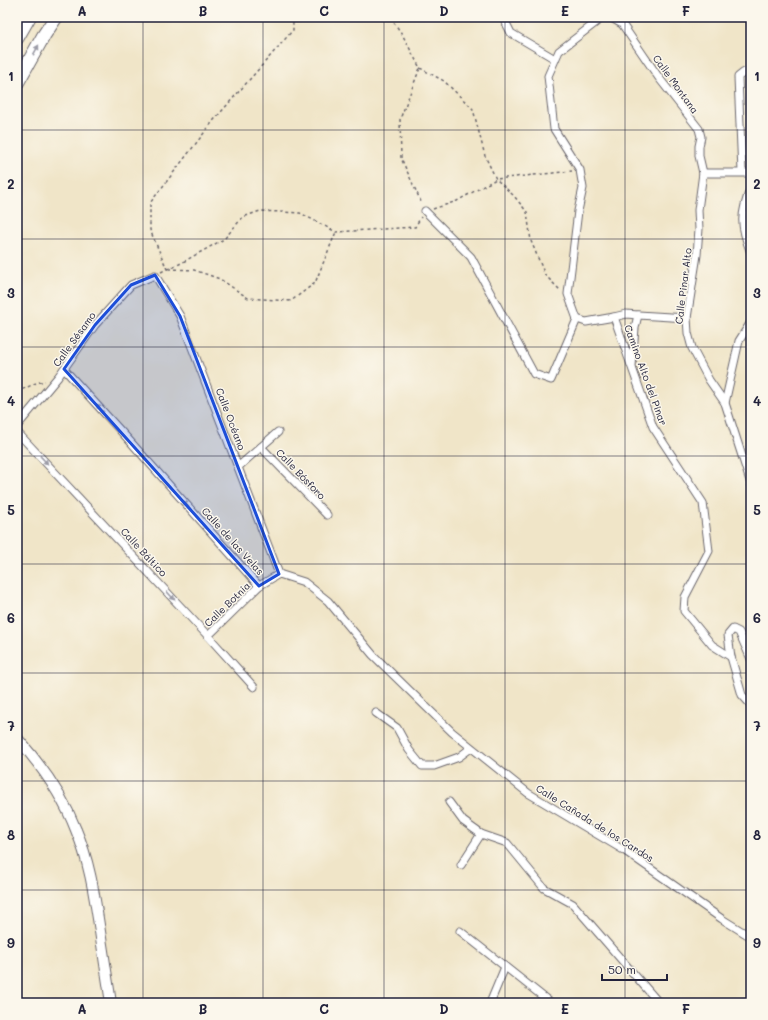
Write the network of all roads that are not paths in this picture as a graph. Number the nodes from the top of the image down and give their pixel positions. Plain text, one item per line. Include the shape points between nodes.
1 (29, 17) edge
2 (56, 17) edge
3 (503, 17) edge
4 (604, 17) edge
5 (610, 17) edge
6 (17, 38) edge
7 (555, 60) junction
8 (751, 69) edge
9 (17, 83) edge
10 (742, 172) junction
11 (751, 172) edge
12 (703, 173) junction
13 (751, 187) edge
14 (425, 211) road end
15 (751, 253) edge
16 (155, 275) joint
17 (638, 316) junction
18 (614, 317) junction
19 (687, 318) junction
20 (577, 319) junction
21 (751, 322) edge
22 (64, 370) junction
23 (632, 370) junction
24 (725, 403) junction
25 (17, 426) edge
26 (17, 432) edge
27 (278, 432) dead end
28 (261, 447) junction
29 (238, 467) junction
30 (751, 484) edge
31 (327, 515) dead end
32 (279, 574) junction
33 (259, 586) junction
34 (208, 636) junction
35 (730, 657) junction
36 (751, 658) edge
37 (254, 687) dead end
38 (751, 706) edge
39 (376, 714) dead end
40 (17, 738) edge
41 (471, 748) junction
42 (449, 802) dead end
43 (481, 834) junction
44 (461, 865) dead end
45 (460, 931) dead end
46 (751, 937) edge
47 (504, 967) junction
48 (111, 1003) edge
49 (490, 1003) edge
50 (551, 1003) edge
51 (659, 1003) edge

1 - 6 highway
9 -> 2 highway
3 - 7 street via 511,34
4 - 7 street via 559,51
5 - 12 street, Calle Montana via 622,24 659,78 699,129 699,156
7 - 20 street via 548,76 554,129 580,170 583,188 568,294
8 - 10 street via 738,78
10 - 11 street
10 - 12 street
12 - 19 street, Calle Pinar Alto via 698,210 697,254
13 - 15 street via 744,206 742,222
14 - 20 street via 471,257 534,374 551,380
16 - 22 street, Calle Sésamo via 131,285 95,325
16 - 29 street, Calle Océano via 180,316
17 - 18 street via 626,314
17 - 19 street
17 - 23 street
18 - 20 street, Camino Alto del Pinar via 586,322
18 - 23 street, Camino Alto del Pinar
19 - 24 street, Calle Pinar Alto via 692,348
21 - 24 street via 739,341
22 - 25 street, Calle Sésamo
33 -> 22 street, Calle de las Velas
23 - 35 street, Camino Alto del Pinar via 653,426 703,502 709,550 685,597 684,611 712,645
24 - 30 street, Calle Pinar Alto
26 -> 34 street, Calle Báltico
27 - 28 street
28 - 29 street
28 - 31 street, Calle Bósforo
29 - 32 street, Calle Océano
32 - 33 street, Calle de las Velas
32 - 41 street, Calle de las Velas via 304,582 328,601 373,655
33 - 34 street, Calle Botnia
34 - 37 street, Calle Báltico
35 - 36 street via 728,635 734,629 740,632
35 - 38 street via 742,696
39 - 41 street via 398,728 409,750 422,766 434,766 459,757
40 - 48 main road via 35,758 58,793 76,830 93,889
41 - 46 street, Calle Cañada de los Cardos via 528,793 626,851
42 - 43 street via 463,821
43 - 44 street
43 - 51 street via 507,843 544,888 573,904
45 - 47 street
47 - 49 street
47 - 50 street

